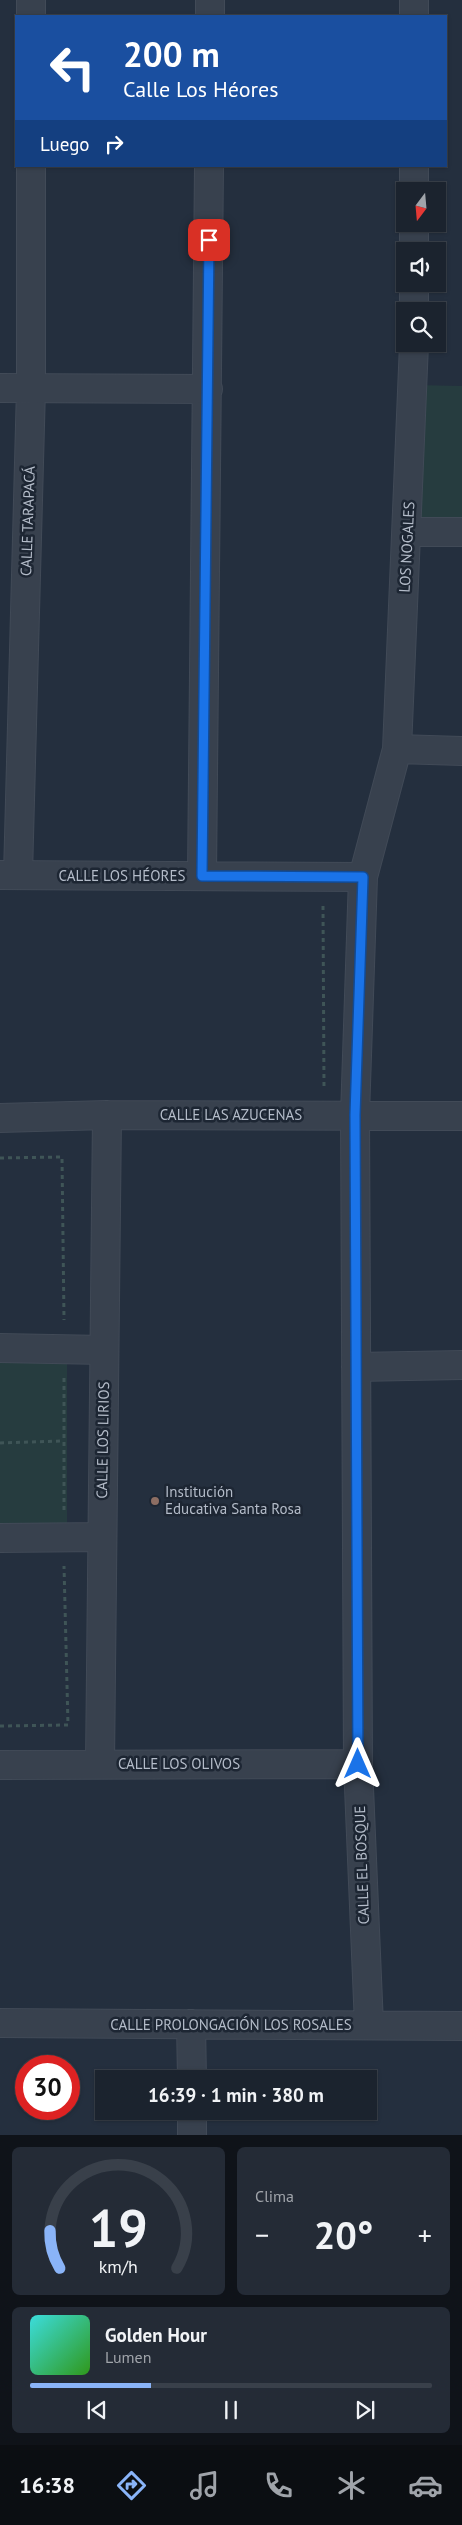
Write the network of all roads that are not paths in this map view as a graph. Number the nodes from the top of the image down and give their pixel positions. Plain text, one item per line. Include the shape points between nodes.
1 (31, 0) edge
2 (210, 0) edge
3 (414, 0) edge
4 (31, 15) edge
5 (210, 15) edge
6 (414, 15) edge
7 (31, 167) edge
8 (209, 167) edge
9 (414, 167) edge
10 (414, 182) edge
11 (414, 352) edge
12 (0, 388) edge
13 (31, 388) junction
14 (208, 389) junction
15 (408, 532) junction
16 (462, 532) edge
17 (398, 750) junction
18 (462, 751) edge
19 (9, 875) edge
20 (202, 876) junction
21 (363, 877) junction
22 (107, 1115) junction
23 (355, 1115) junction
24 (462, 1116) edge
25 (0, 1118) edge
26 (0, 1348) edge
27 (104, 1350) junction
28 (462, 1365) edge
29 (356, 1367) junction
30 (102, 1537) junction
31 (0, 1538) edge
32 (100, 1764) junction
33 (358, 1764) junction
34 (0, 1765) edge
35 (0, 2023) edge
36 (191, 2024) junction
37 (369, 2025) junction
38 (462, 2026) edge
39 (192, 2070) edge
40 (192, 2120) edge
41 (192, 2135) edge

1 - 4 street
2 - 5 street
3 - 6 street
7 - 13 street, CALLE TARAPACÁ
8 - 14 street
9 - 10 street
11 - 15 street, LOS NOGALES
12 - 13 street
13 - 14 street
13 - 19 street, CALLE TARAPACÁ
14 - 20 street
15 - 16 street
15 - 17 street, LOS NOGALES
17 - 18 street
17 - 21 street, CALLE EL BOSQUE
19 - 20 street, CALLE LOS HÉORES
20 - 21 street, CALLE LOS HÉORES
21 - 23 street, CALLE EL BOSQUE
22 - 23 street, CALLE LAS AZUCENAS
22 - 25 street, CALLE LAS AZUCENAS
22 - 27 street, CALLE LOS LIRIOS
23 - 24 street, CALLE LAS AZUCENAS
23 - 29 street, CALLE EL BOSQUE
26 - 27 street
27 - 30 street, CALLE LOS LIRIOS
28 - 29 street
29 - 33 street, CALLE EL BOSQUE
30 - 31 street
30 - 32 street, CALLE LOS LIRIOS
32 - 33 street, CALLE LOS OLIVOS
32 - 34 street, CALLE LOS OLIVOS
33 - 37 street, CALLE EL BOSQUE
35 - 36 street, CALLE PROLONGACIÓN LOS ROSALES
36 - 37 street, CALLE PROLONGACIÓN LOS ROSALES
36 - 39 street
37 - 38 street, CALLE PROLONGACIÓN LOS ROSALES
40 - 41 street

